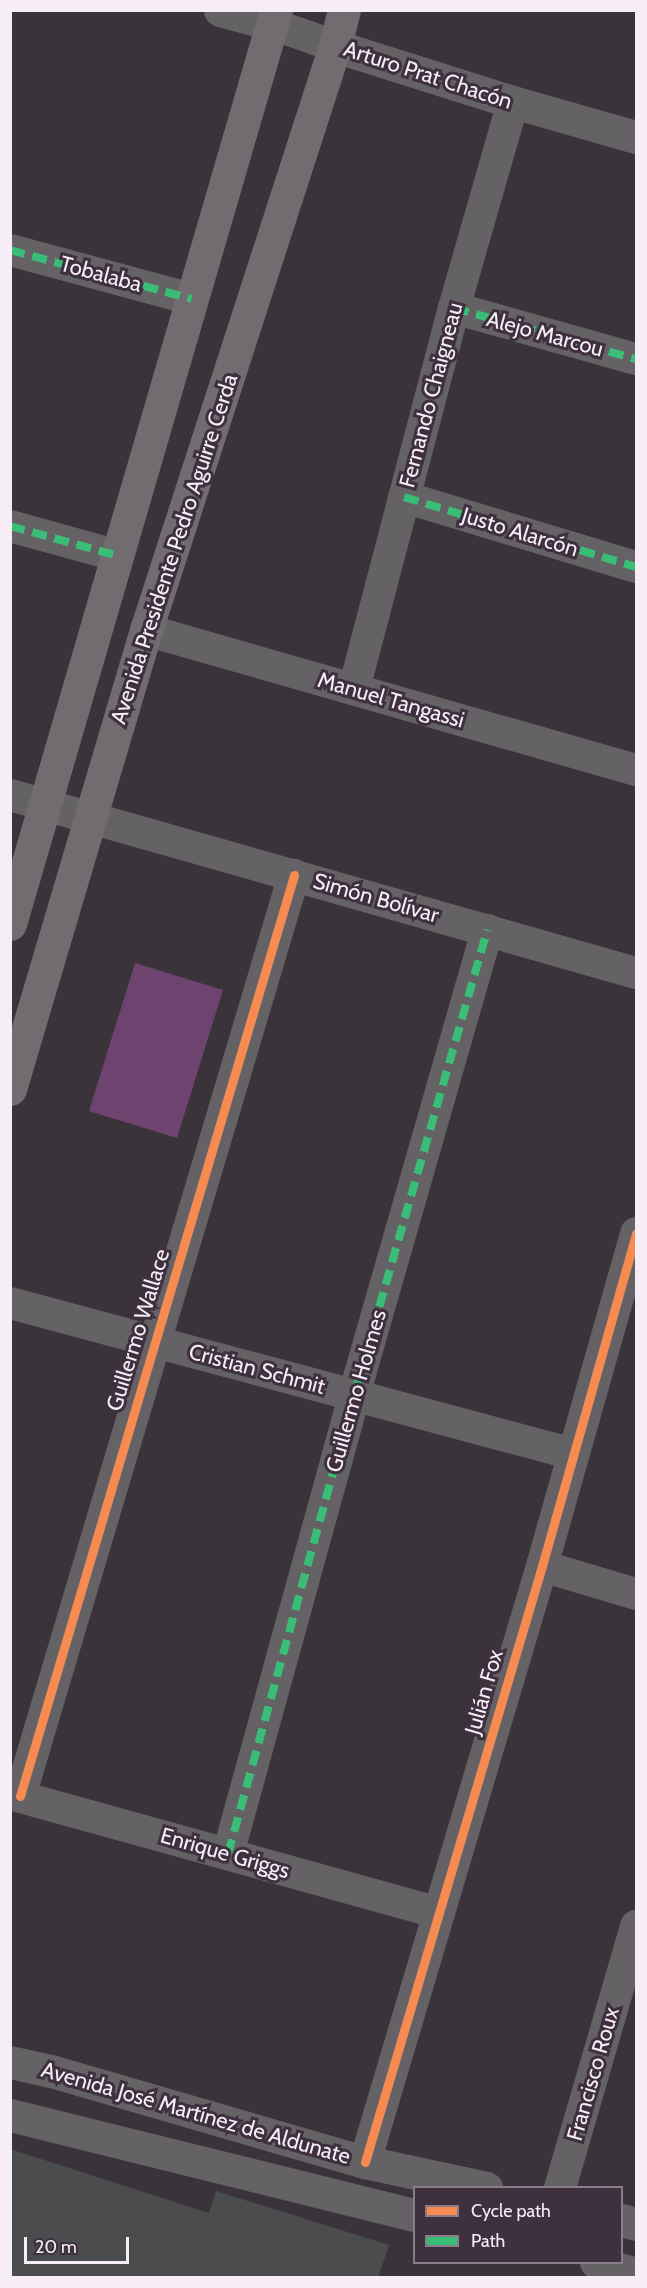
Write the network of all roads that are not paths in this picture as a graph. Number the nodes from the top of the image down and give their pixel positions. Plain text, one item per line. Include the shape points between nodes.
1 (220, 10) edge
2 (344, 10) edge
3 (274, 17) edge
4 (335, 46) junction
5 (513, 102) junction
6 (636, 137) edge
7 (10, 250) edge
8 (191, 299) junction
9 (454, 309) junction
10 (636, 359) edge
11 (404, 497) junction
12 (10, 526) edge
13 (117, 556) junction
14 (636, 567) edge
15 (146, 630) junction
16 (354, 689) junction
17 (636, 770) edge
18 (10, 795) edge
19 (44, 804) junction
20 (91, 817) junction
21 (294, 875) junction
22 (10, 924) edge
23 (487, 930) junction
24 (636, 973) edge
25 (10, 1089) edge
26 (636, 1233) edge
27 (10, 1303) edge
28 (154, 1342) junction
29 (354, 1395) junction
30 (573, 1454) junction
31 (542, 1566) junction
32 (636, 1594) edge
33 (16, 1795) edge
34 (228, 1854) junction
35 (439, 1913) junction
36 (636, 1926) edge
37 (10, 2062) edge
38 (10, 2115) edge
39 (365, 2162) junction
40 (481, 2186) edge
41 (560, 2186) edge
42 (413, 2215) edge
43 (603, 2264) edge
44 (636, 2274) edge

1 - 3 street, Arturo Prat Chacón
2 - 4 main road, Avenida Presidente Pedro Aguirre Cerda
3 - 4 street, Arturo Prat Chacón
3 - 8 main road
4 - 5 street, Arturo Prat Chacón
4 - 15 main road, Avenida Presidente Pedro Aguirre Cerda
5 - 6 street, Arturo Prat Chacón
5 - 9 street, Fernando Chaigneau
7 - 8 street, Tobalaba
8 - 13 main road
9 - 10 street, Alejo Marcou
9 - 11 street, Fernando Chaigneau
11 - 14 street, Justo Alarcón
11 - 16 street, Fernando Chaigneau
12 - 13 street
13 - 19 main road
15 - 16 street, Manuel Tangassi
15 - 20 main road, Avenida Presidente Pedro Aguirre Cerda
16 - 17 street, Manuel Tangassi
18 - 19 street, Simón Bolívar
19 - 20 street, Simón Bolívar
19 - 22 main road
20 - 21 street, Simón Bolívar
20 - 25 main road, Avenida Presidente Pedro Aguirre Cerda
21 - 23 street, Simón Bolívar
21 - 28 street, Guillermo Wallace
23 - 24 street, Simón Bolívar
23 - 29 street, Guillermo Holmes
26 - 30 street, Julián Fox
27 - 28 street, Cristian Schmit
28 - 29 street, Cristian Schmit
28 - 33 street, Guillermo Wallace
29 - 30 street, Cristian Schmit
29 - 34 street, Guillermo Holmes
30 - 31 street, Julián Fox
31 - 32 street
31 - 35 street, Julián Fox
33 - 34 street, Enrique Griggs
34 - 35 street, Enrique Griggs
35 - 39 street, Julián Fox
36 - 41 street, Francisco Roux
37 - 39 street, Avenida José Martínez de Aldunate
38 - 42 street, Avenida José Martínez de Aldunate
39 - 40 street, Avenida José Martínez de Aldunate
43 - 44 street

